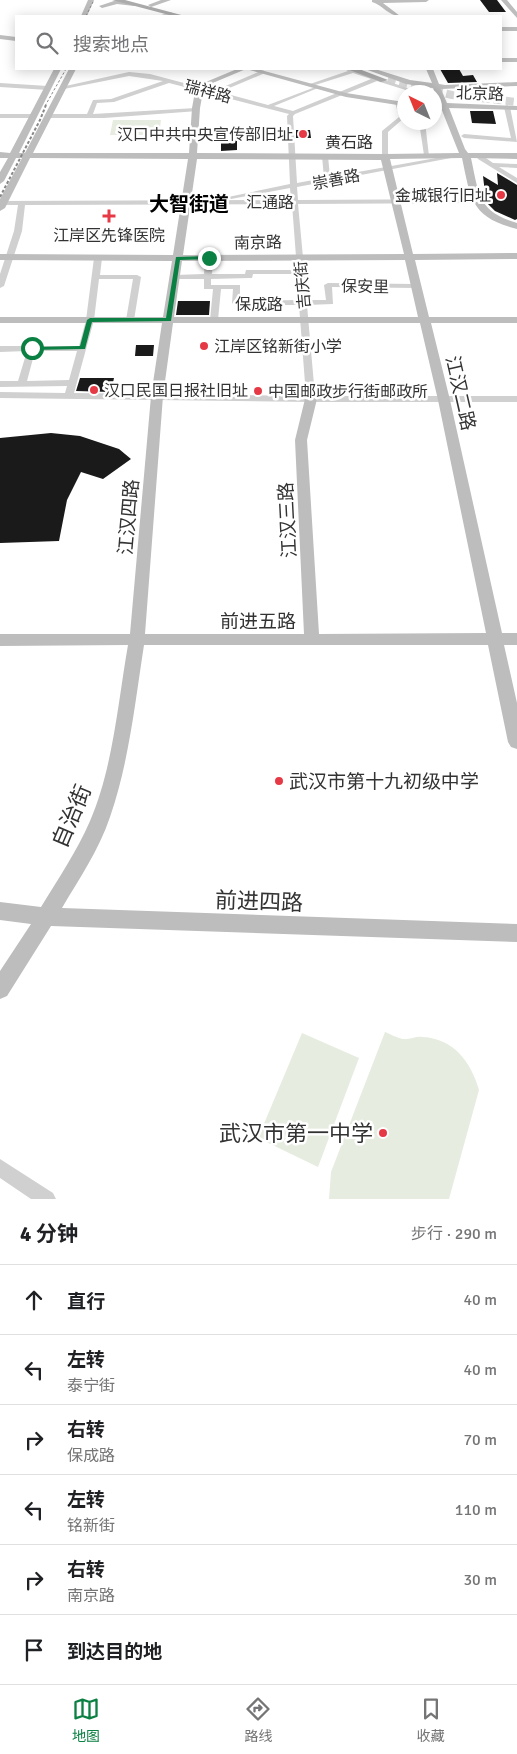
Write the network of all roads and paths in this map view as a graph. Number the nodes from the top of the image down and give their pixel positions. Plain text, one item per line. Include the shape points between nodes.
1 (116, 0) edge
2 (168, 0) edge
3 (426, 0) edge
4 (504, 0) edge
5 (90, 1) edge
6 (375, 1) edge
7 (132, 2) edge
8 (151, 5) junction
9 (102, 6) edge
10 (171, 14) junction
11 (84, 15) edge
12 (167, 15) edge
13 (176, 15) edge
14 (188, 15) edge
15 (390, 15) edge
16 (396, 15) edge
17 (517, 16) edge
18 (502, 29) edge
19 (517, 29) edge
20 (0, 38) edge
21 (15, 39) edge
22 (502, 60) edge
23 (517, 60) edge
24 (57, 70) edge
25 (72, 70) edge
26 (135, 70) edge
27 (240, 70) edge
28 (254, 70) edge
29 (353, 70) edge
30 (371, 70) edge
31 (430, 70) edge
32 (437, 70) edge
33 (263, 72) junction
34 (129, 74) junction
35 (382, 79) junction
36 (170, 81) junction
37 (517, 84) edge
38 (0, 85) edge
39 (398, 85) tunnel mouth
40 (429, 85) edge
41 (436, 85) edge
42 (64, 86) junction
43 (313, 86) junction
44 (442, 87) edge
45 (48, 88) junction
46 (445, 88) junction
47 (202, 90) junction
48 (214, 93) junction
49 (340, 93) junction
50 (397, 104) edge
51 (442, 105) edge
52 (453, 106) junction
53 (268, 107) junction
54 (507, 107) junction
55 (517, 108) edge
56 (196, 110) junction
57 (292, 113) junction
58 (442, 113) edge
59 (0, 116) edge
60 (34, 116) junction
61 (48, 116) junction
62 (89, 116) junction
63 (397, 120) edge
64 (423, 130) edge
65 (464, 136) junction
66 (516, 140) edge
67 (0, 155) edge
68 (13, 155) junction
69 (27, 155) junction
70 (427, 155) junction
71 (472, 155) junction
72 (193, 156) junction
73 (291, 156) junction
74 (325, 156) junction
75 (517, 156) edge
76 (386, 163) junction
77 (491, 165) junction
78 (517, 166) edge
79 (327, 180) junction
80 (0, 181) edge
81 (517, 181) edge
82 (293, 187) junction
83 (396, 201) junction
84 (477, 201) junction
85 (186, 202) junction
86 (207, 202) junction
87 (294, 202) junction
88 (22, 203) junction
89 (1, 205) edge
90 (517, 225) edge
91 (299, 256) junction
92 (517, 256) edge
93 (4, 257) edge
94 (409, 257) junction
95 (98, 258) junction
96 (178, 258) junction
97 (209, 258) junction
98 (300, 272) junction
99 (96, 277) junction
100 (175, 277) junction
101 (208, 277) junction
102 (0, 286) edge
103 (416, 286) junction
104 (217, 287) junction
105 (303, 303) junction
106 (0, 320) edge
107 (90, 320) junction
108 (130, 320) junction
109 (169, 320) junction
110 (214, 320) junction
111 (304, 320) junction
112 (424, 320) junction
113 (517, 320) edge
114 (32, 348) junction
115 (83, 348) junction
116 (0, 349) edge
117 (73, 383) junction
118 (0, 384) edge
119 (22, 384) junction
120 (0, 395) edge
121 (70, 396) junction
122 (157, 396) junction
123 (311, 399) junction
124 (517, 399) edge
125 (444, 400) junction
126 (0, 640) edge
127 (312, 640) junction
128 (495, 640) junction
129 (517, 640) edge
130 (137, 641) junction
131 (517, 742) edge
132 (0, 911) edge
133 (45, 917) junction
134 (517, 932) edge
135 (0, 989) edge
136 (0, 1168) edge
137 (47, 1199) edge

1 - 7 main road
2 - 8 street
3 - 6 street
4 - 17 street
5 - 11 street
6 - 15 street
6 - 16 street
7 - 8 main road
7 - 9 street
7 - 10 main road
8 - 14 main road
10 - 12 street
10 - 13 main road
18 - 19 street
20 - 21 street
22 - 23 street
24 - 45 street
25 - 42 street
26 - 34 street
27 - 47 street via 205,84
28 - 33 street
29 - 35 main road
29 - 43 street
30 - 40 street
31 - 41 street
32 - 46 street
33 - 43 street
33 - 48 street
34 - 36 street, 瑞祥路
34 - 42 street, 瑞祥路
35 - 39 street
35 - 49 street
36 - 47 street, 瑞祥路
36 - 62 street via 112,101 95,100
37 - 46 street
38 - 45 street
42 - 61 street
43 - 49 street
43 - 53 street
44 - 46 street
45 - 60 street
46 - 52 street
47 - 48 street, 瑞祥路
47 - 56 street, 江汉四路
48 - 53 street, 瑞祥路
49 - 50 street
49 - 57 street
51 - 52 street, 北京路
52 - 54 street, 北京路
52 - 65 street
53 - 57 street, 瑞祥路
54 - 55 street, 北京路
54 - 66 street
56 - 62 street
56 - 72 street, 江汉四路
57 - 73 street, 吉庆街
58 - 71 street via 461,150
59 - 60 street
60 - 68 street
61 - 62 street
61 - 69 street
63 - 76 street via 385,131
64 - 70 street
65 - 66 street
65 - 71 street
67 - 68 street, 黄石路
68 - 69 street, 黄石路
68 - 80 street
69 - 72 street, 黄石路
69 - 89 street
70 - 71 street, 黄石路
70 - 76 street, 黄石路
71 - 75 street, 黄石路
71 - 76 street, 崇善路
71 - 77 street
71 - 84 street
71 - 90 street via 484,207 497,217
72 - 73 street, 黄石路
72 - 85 street, 江汉四路
73 - 74 street, 黄石路
73 - 82 street, 吉庆街
74 - 76 street, 黄石路
74 - 79 street
76 - 79 street, 崇善路
76 - 83 street, 江汉二路
77 - 78 street
77 - 81 street
79 - 82 street, 崇善路
82 - 86 street, 崇善路
82 - 87 street, 吉庆街
83 - 84 street, 汇通路
83 - 87 street, 汇通路
83 - 94 street, 江汉二路
84 - 90 street via 481,209 494,219
85 - 86 street, 汇通路
85 - 88 street, 汇通路
85 - 96 street, 江汉四路
86 - 87 street, 汇通路
87 - 91 street, 吉庆街
88 - 89 street, 汇通路
88 - 93 street via 18,231
91 - 94 street, 南京路
91 - 97 street, 南京路
91 - 98 street, 吉庆街
92 - 94 street, 南京路
93 - 95 street, 南京路
93 - 102 street
94 - 103 street, 江汉二路
95 - 96 street, 南京路
95 - 99 street
96 - 97 street, 南京路
96 - 100 street, 江汉四路
97 - 101 street
98 - 101 street via 249,272 250,276
98 - 105 street, 吉庆街
99 - 107 street
99 - 108 street via 137,277
100 - 101 street
100 - 109 street, 江汉四路
101 - 104 street via 207,287
103 - 105 street, 保安里 via 328,286 330,302
103 - 112 street, 江汉二路
104 - 105 street via 238,287 236,303
104 - 110 street
105 - 111 street, 吉庆街
106 - 107 street, 保成路
107 - 108 street, 保成路
107 - 115 street
108 - 109 street, 保成路
109 - 110 street, 保成路
109 - 122 street, 江汉四路
110 - 111 street, 保成路
111 - 112 street, 保成路
111 - 123 street, 吉庆街
112 - 113 street, 保成路
112 - 125 street, 江汉二路
114 - 115 street
114 - 116 street
114 - 119 street
115 - 117 street
117 - 119 street
117 - 121 street
118 - 119 street
120 - 121 street
121 - 122 street
122 - 123 street
122 - 130 street, 江汉四路
123 - 125 street
123 - 127 street, 江汉三路 via 301,440
124 - 125 street
125 - 128 street, 江汉二路
126 - 130 street, 前进五路
127 - 128 street, 前进五路
127 - 130 street, 前进五路
128 - 129 street, 前进五路
128 - 131 street, 江汉二路
130 - 133 street, 自治街 via 119,747 100,819 85,852
132 - 133 street, 前进四路
133 - 134 street, 前进四路
133 - 135 street, 自治街
136 - 137 street

